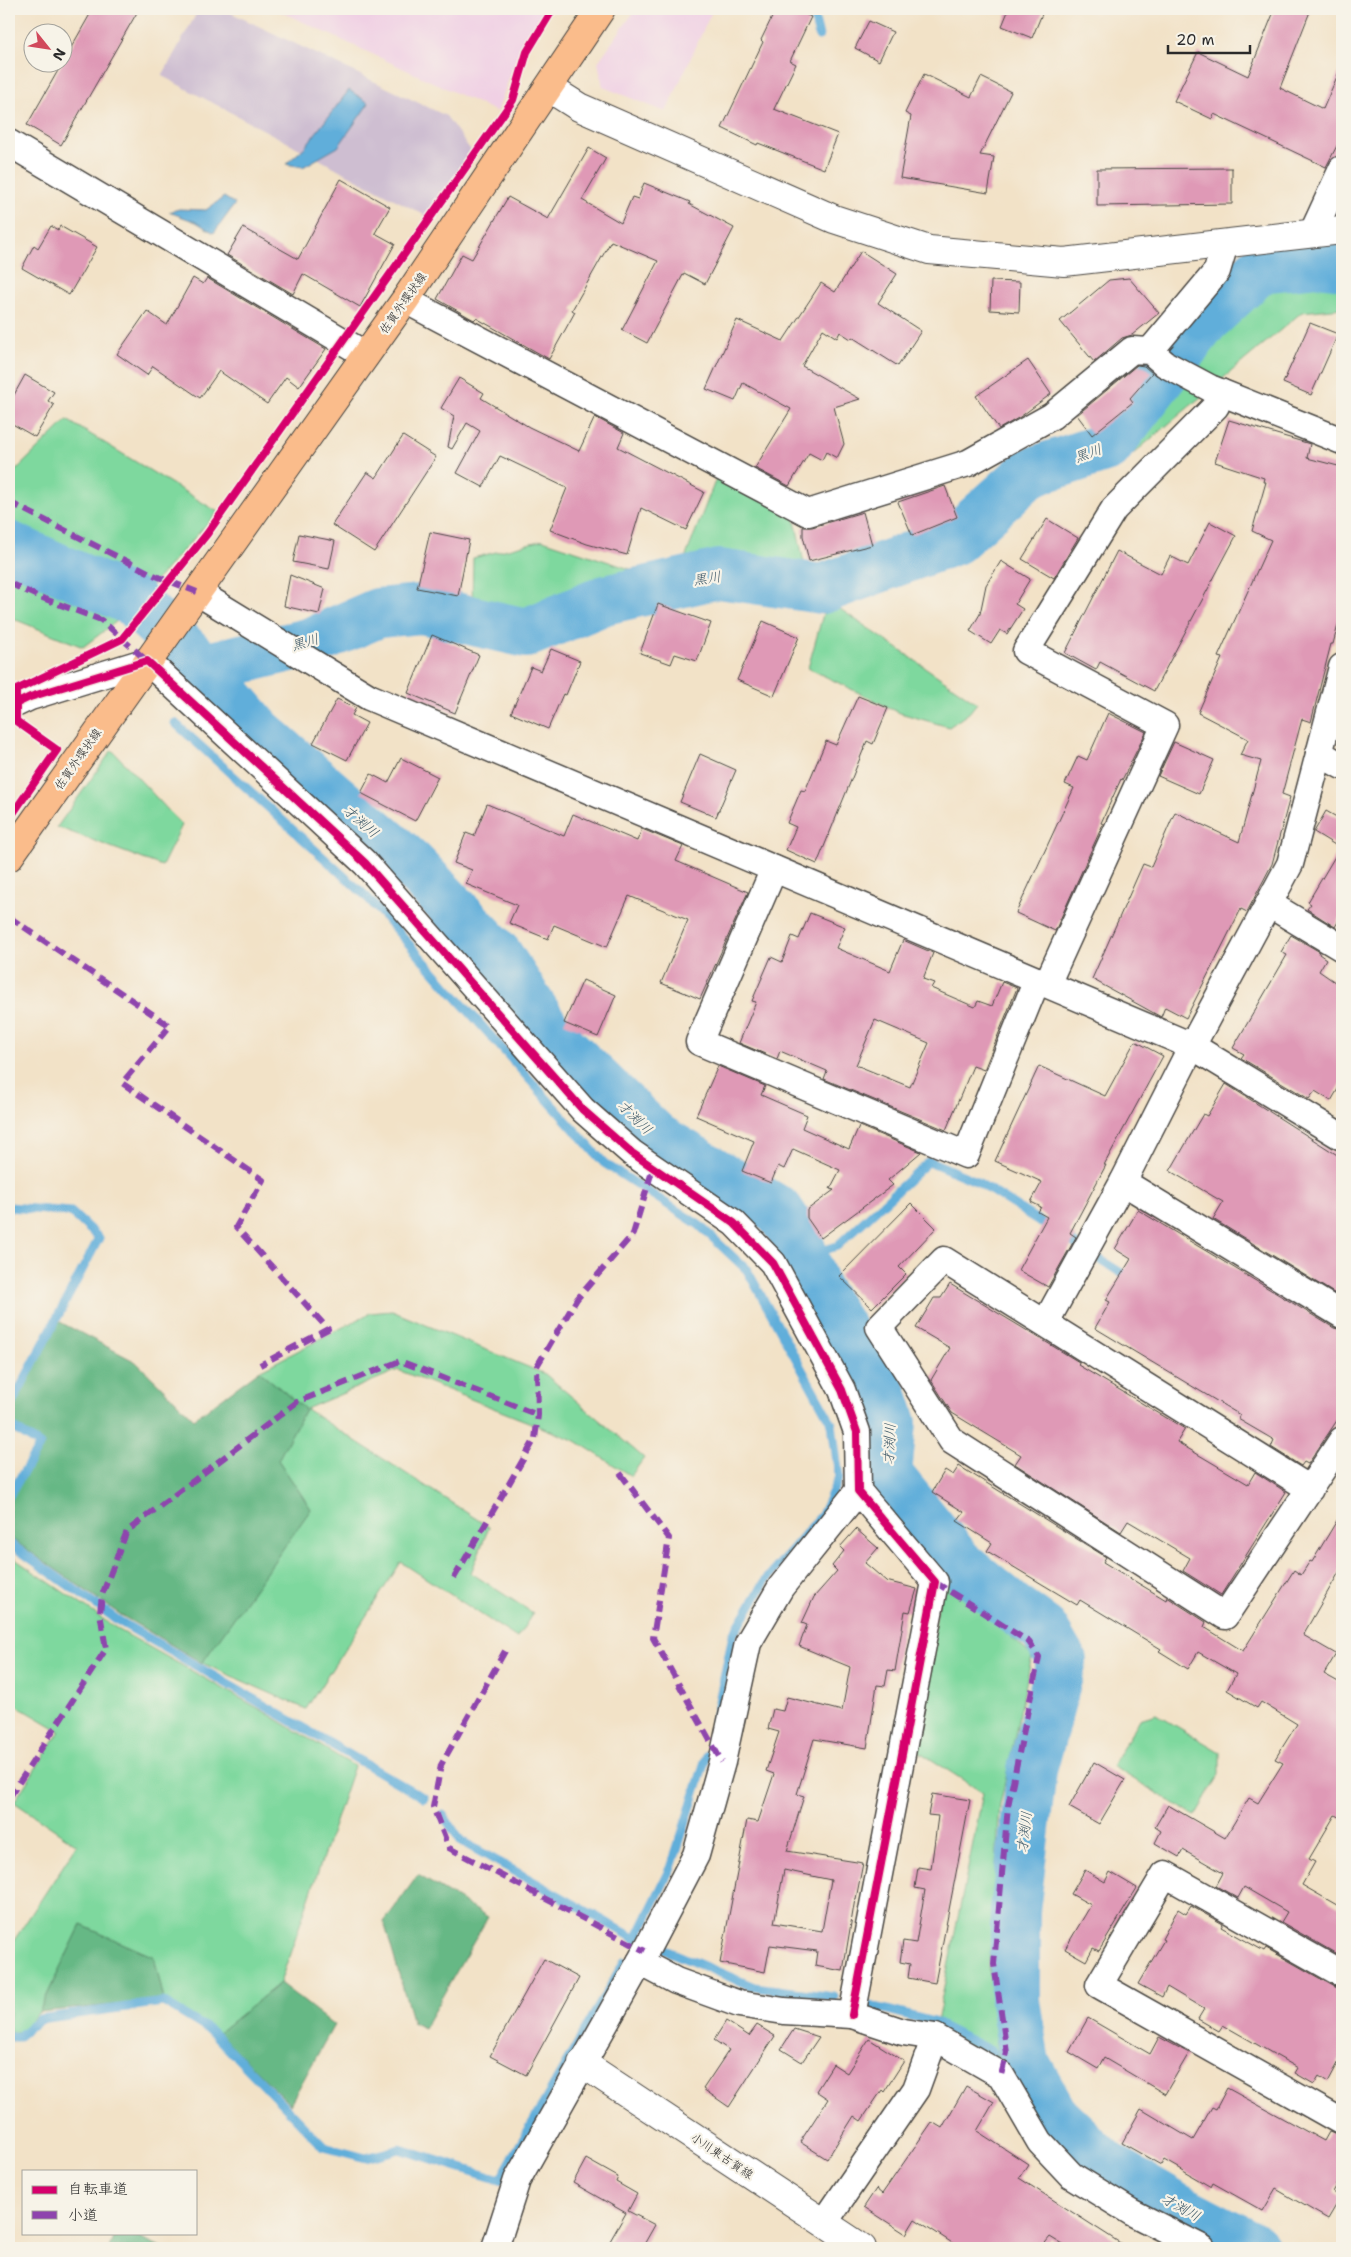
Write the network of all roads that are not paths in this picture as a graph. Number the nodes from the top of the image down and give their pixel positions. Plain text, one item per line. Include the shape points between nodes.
1 (601, 9) edge
2 (549, 88) junction
3 (9, 143) edge
4 (1342, 169) edge
5 (1342, 230) edge
6 (1312, 234) junction
7 (1225, 244) junction
8 (405, 300) junction
9 (1150, 351) junction
10 (366, 355) junction
11 (1215, 390) junction
12 (1342, 441) edge
13 (197, 592) junction
14 (146, 661) junction
15 (1342, 667) edge
16 (9, 707) edge
17 (1320, 753) junction
18 (1342, 766) edge
19 (9, 857) edge
20 (774, 868) junction
21 (1268, 904) junction
22 (1342, 948) edge
23 (1042, 982) junction
24 (1192, 1046) junction
25 (1342, 1137) edge
26 (1123, 1182) junction
27 (1342, 1314) edge
28 (1046, 1322) junction
29 (1342, 1440) edge
30 (1310, 1489) junction
31 (858, 1491) junction
32 (640, 1962) junction
33 (1342, 1974) edge
34 (852, 2015) junction
35 (935, 2037) junction
36 (582, 2063) junction
37 (1342, 2122) edge
38 (824, 2223) junction
39 (495, 2248) edge
40 (862, 2248) edge
41 (1202, 2248) edge

1 - 2 main road, 佐賀外環状線
2 - 7 street via 580,107 834,219 928,250 1064,262
2 - 8 main road, 佐賀外環状線
3 - 10 street
4 - 6 street
5 - 6 street
6 - 7 street
7 - 9 street via 1217,272
8 - 9 street via 808,513 968,463 1052,416 1132,350
8 - 10 main road, 佐賀外環状線
9 - 11 street via 1165,364
10 - 13 main road, 佐賀外環状線
11 - 12 street
11 - 23 street via 1216,406 1114,509 1026,651 1165,725
13 - 14 main road, 佐賀外環状線
13 - 20 street via 369,697
14 - 16 street via 30,697
14 - 19 main road, 佐賀外環状線
14 - 31 street via 365,863 583,1110 632,1153 734,1223 773,1263 842,1390 857,1432
15 - 17 street
17 - 18 street
17 - 21 street via 1290,864
20 - 23 street
20 - 23 street via 699,1042 966,1155
21 - 22 street
21 - 24 street
23 - 24 street
24 - 25 street
24 - 26 street
26 - 27 street
26 - 28 street
28 - 30 street
28 - 30 street via 944,1260 879,1327 952,1442 1225,1616
29 - 30 street
31 - 32 street via 781,1587 748,1643 722,1762 696,1854
31 - 34 street via 935,1582
32 - 34 street via 676,1981 740,2004 784,2011
32 - 36 street
33 - 37 street via 1165,1874 1099,1985
34 - 35 street via 903,2032
35 - 38 street via 916,2089
35 - 41 street via 1001,2075 1040,2142 1071,2175 1131,2212
36 - 38 street, 小川東古賀線
36 - 39 street via 517,2180
38 - 40 street, 小川東古賀線

